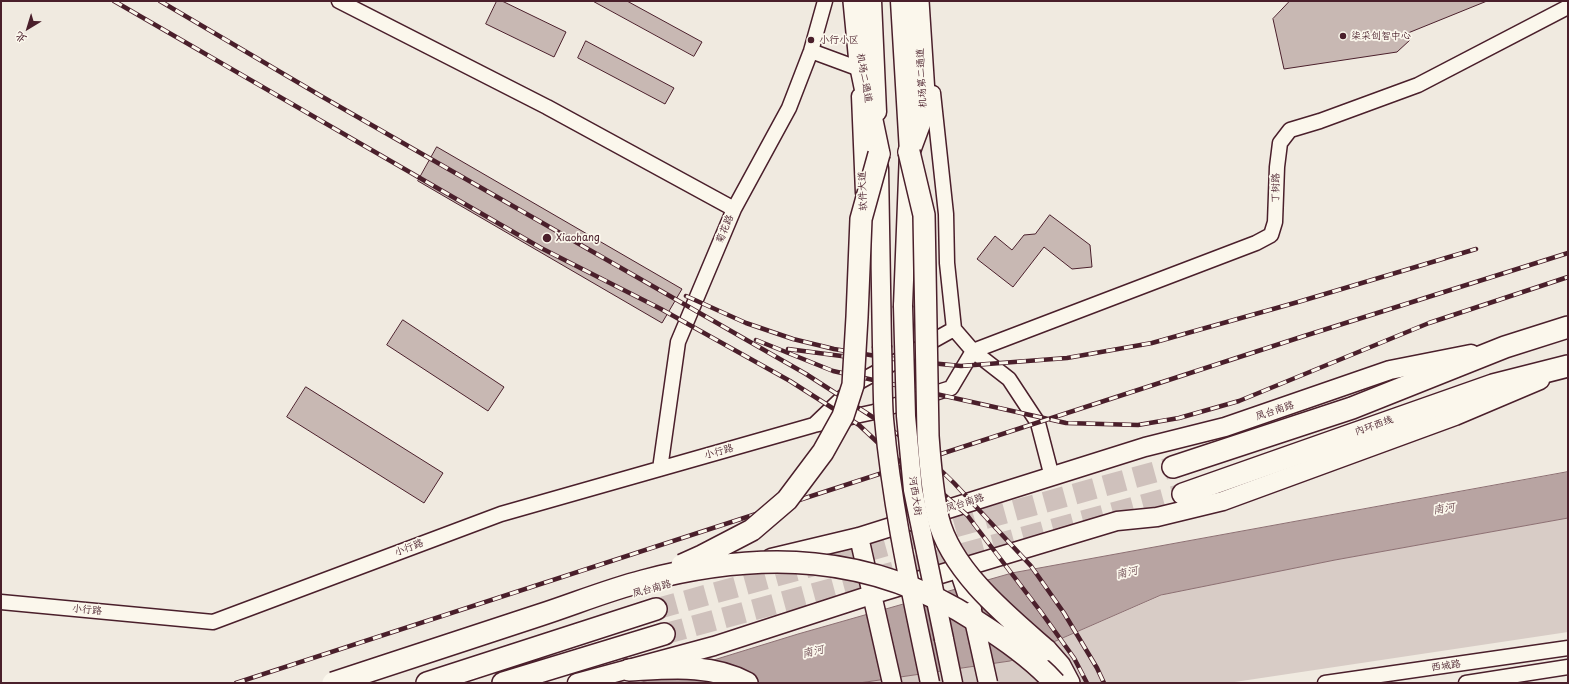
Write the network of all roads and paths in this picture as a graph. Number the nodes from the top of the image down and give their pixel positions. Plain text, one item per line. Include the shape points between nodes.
1 (340, 1) edge
2 (825, 1) edge
3 (846, 1) edge
4 (854, 1) edge
5 (872, 1) edge
6 (900, 1) edge
7 (918, 1) edge
8 (922, 1) edge
9 (1568, 7) edge
10 (811, 51) junction
11 (857, 68) junction
12 (909, 152) junction
13 (879, 154) junction
14 (734, 209) junction
15 (1568, 327) edge
16 (954, 329) junction
17 (882, 346) joint
18 (1505, 347) junction
19 (973, 351) junction
20 (1568, 367) edge
21 (859, 382) junction
22 (814, 425) junction
23 (1173, 467) tunnel mouth
24 (660, 469) junction
25 (1052, 477) junction
26 (1183, 494) tunnel mouth
27 (943, 510) junction
28 (859, 537) junction
29 (959, 569) junction
30 (643, 581) junction
31 (872, 596) junction
32 (1, 602) edge
33 (656, 608) tunnel mouth
34 (664, 634) tunnel mouth
35 (1568, 648) edge
36 (1568, 666) edge
37 (629, 670) junction
38 (333, 683) edge
39 (362, 683) edge
40 (427, 683) edge
41 (503, 683) edge
42 (577, 683) edge
43 (746, 683) edge
44 (892, 683) edge
45 (930, 683) edge
46 (953, 683) edge
47 (988, 683) edge
48 (1055, 683) edge
49 (1069, 683) edge
50 (1325, 683) edge
51 (1466, 683) edge

1 - 14 street via 547,107
2 - 10 street, 菊花路
3 - 11 street, 软件大道
4 - 13 highway, 机场二通道 via 860,64
5 - 13 main road, 软件大道
6 - 12 main road
7 - 12 highway, 机场第二通道 via 925,109
8 - 16 street via 946,214 946,263
9 - 19 street, 丁树路 via 1418,84 1290,130 1280,143 1275,222 1271,235 1256,243
10 - 11 street
10 - 14 street, 菊花路 via 788,108
11 - 21 street, 软件大道 via 862,143 866,316
12 - 46 main road, 河西大街, bridge via 903,306 906,416 913,490
12 - 49 highway, bridge via 924,215 928,436 930,470 938,519 946,538 970,576 990,600 1046,650 1060,666
13 - 17 main road, 软件大道, bridge
13 - 30 highway, bridge via 861,219 853,385 843,416 822,452 787,500 752,530 702,556
14 - 24 street, 菊花路 via 678,342
15 - 18 highway, 凤台南路
16 - 19 street
16 - 21 street, 小行路
17 - 45 main road, 河西大街, bridge via 884,418 891,483 906,572
18 - 23 highway via 1352,408
18 - 25 main road, 凤台南路 via 1390,370 1226,427 1145,447
19 - 22 street, 小行路 via 951,388 874,412
19 - 25 street via 1009,379 1038,423
20 - 26 highway, 内环西线 via 1493,385
20 - 29 main road via 1455,416 1223,501 1157,517 1117,521
21 - 22 street, 小行路
22 - 24 street, 小行路
24 - 32 street, 小行路 via 501,514 213,622
25 - 27 main road, 凤台南路
27 - 28 main road, 凤台南路
27 - 29 main road
28 - 31 main road
28 - 39 main road, 凤台南路 via 639,592
29 - 31 main road
29 - 47 main road, bridge via 972,609
30 - 38 highway, bridge
30 - 48 highway, bridge via 705,568 755,562 797,562 848,567 900,582 948,603 999,636 1040,667
31 - 37 main road
31 - 44 main road
33 - 40 highway, 凤台南路
34 - 41 highway
35 - 50 street, 西城路
36 - 51 street, 西城路
37 - 42 main road
37 - 43 highway via 690,667 717,672

